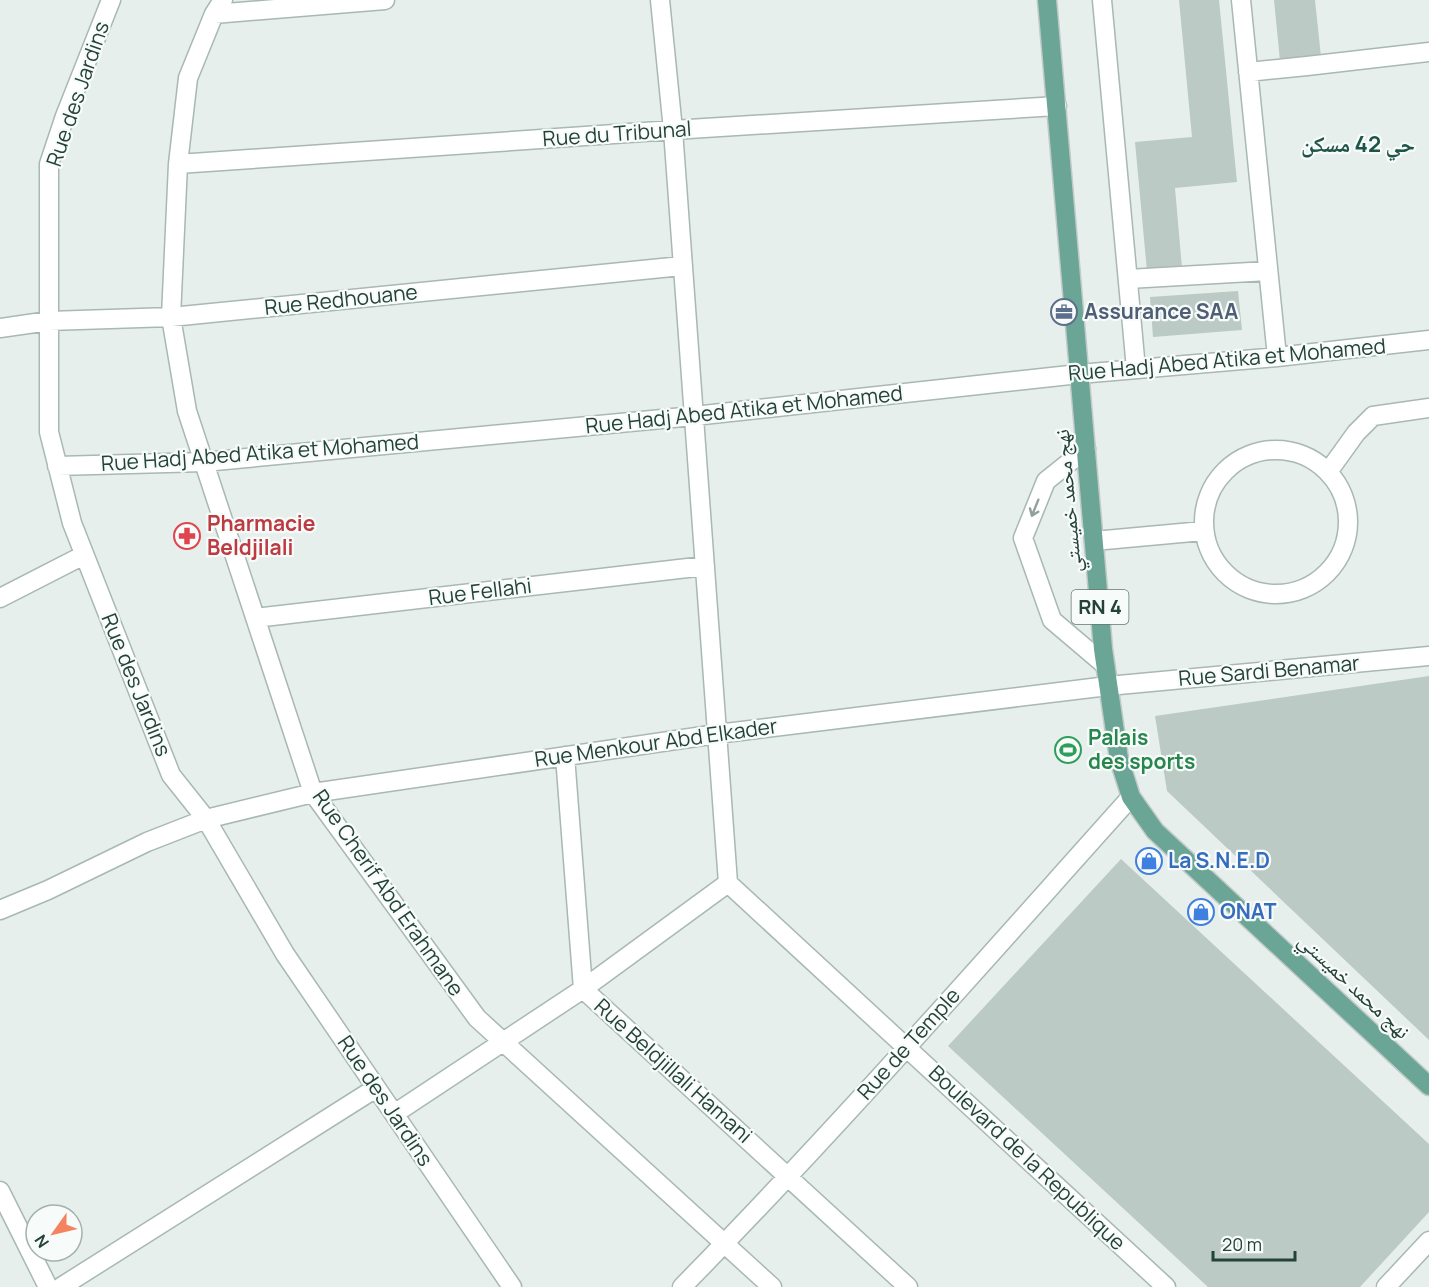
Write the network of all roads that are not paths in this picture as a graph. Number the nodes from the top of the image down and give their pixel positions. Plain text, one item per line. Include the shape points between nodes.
1 (111, 0) edge
2 (385, 0) edge
3 (660, 0) edge
4 (1047, 0) edge
5 (1101, 0) edge
6 (1241, 0) edge
7 (219, 7) edge
8 (1429, 52) edge
9 (1248, 72) junction
10 (1057, 106) junction
11 (673, 130) junction
12 (178, 164) junction
13 (682, 266) junction
14 (1268, 271) junction
15 (1128, 279) junction
16 (171, 317) junction
17 (49, 321) junction
18 (0, 328) edge
19 (1429, 340) edge
20 (1277, 357) junction
21 (1136, 369) junction
22 (1079, 374) junction
23 (1429, 408) edge
24 (694, 416) junction
25 (1086, 449) junction
26 (204, 462) junction
27 (57, 466) junction
28 (1328, 472) junction
29 (1203, 531) junction
30 (1094, 541) junction
31 (84, 555) junction
32 (705, 566) junction
33 (0, 598) edge
34 (255, 618) junction
35 (1429, 656) edge
36 (1106, 665) junction
37 (1108, 686) junction
38 (717, 734) junction
39 (565, 756) junction
40 (314, 793) junction
41 (1131, 797) junction
42 (206, 819) junction
43 (728, 883) junction
44 (0, 910) edge
45 (583, 989) junction
46 (502, 1042) junction
47 (906, 1047) junction
48 (1429, 1086) edge
49 (376, 1088) junction
50 (394, 1114) junction
51 (788, 1176) junction
52 (0, 1191) edge
53 (1429, 1241) edge
54 (724, 1244) junction
55 (507, 1286) edge
56 (48, 1287) edge
57 (61, 1287) edge
58 (682, 1287) edge
59 (772, 1287) edge
60 (908, 1287) edge
61 (1166, 1287) edge
62 (1386, 1287) edge

1 - 17 street, Rue des Jardins via 49,164
2 - 7 street
3 - 11 street
4 - 10 main road, نهج محمد خميستي / RN 4
5 - 15 street
6 - 9 street
7 - 12 street, Rue Cherif Abd Erahmane via 188,78
8 - 9 street
9 - 14 street
10 - 11 street, Rue du Tribunal
10 - 22 main road, نهج محمد خميستي / RN 4
11 - 12 street, Rue du Tribunal
11 - 13 street
12 - 16 street, Rue Cherif Abd Erahmane
13 - 16 street, Rue Redhouane
13 - 24 street
14 - 15 street
14 - 20 street
15 - 21 street
16 - 17 street, Rue Redhouane
16 - 26 street, Rue Cherif Abd Erahmane via 187,411
17 - 18 street, Rue Redhouane
17 - 27 street, Rue des Jardins via 49,432
19 - 20 street, Rue Hadj Abed Atika et Mohamed
20 - 21 street, Rue Hadj Abed Atika et Mohamed
21 - 22 street, Rue Hadj Abed Atika et Mohamed
22 - 24 street, Rue Hadj Abed Atika et Mohamed
22 - 25 main road, نهج محمد خميستي / RN 4
23 - 28 street via 1374,416 1356,433
24 - 26 street, Rue Hadj Abed Atika et Mohamed
24 - 32 street
25 - 30 main road, نهج محمد خميستي / RN 4
25 -> 36 street via 1046,481 1023,538 1052,620
26 - 27 street, Rue Hadj Abed Atika et Mohamed
26 - 34 street, Rue Cherif Abd Erahmane
27 - 31 street, Rue des Jardins
28 - 29 street via 1293,450 1257,450 1226,467 1207,496
28 - 29 street via 1344,495 1349,530 1337,563 1311,587 1277,596 1242,587 1216,564
29 - 30 street
30 - 36 main road, نهج محمد خميستي / RN 4
31 - 33 street
31 - 42 street, Rue des Jardins via 171,775
32 - 34 street, Rue Fellahi
32 - 38 street
34 - 40 street, Rue Cherif Abd Erahmane
35 - 37 street, Rue Sardi Benamar
36 - 37 main road, نهج محمد خميستي / RN 4
37 - 38 street, Rue Menkour Abd Elkader
37 - 41 main road, نهج محمد خميستي / RN 4 via 1119,759
38 - 39 street, Rue Menkour Abd Elkader
38 - 43 street
39 - 40 street, Rue Menkour Abd Elkader
39 - 45 street, Rue Beldjillali Hamani
40 - 42 street, Rue Menkour Abd Elkader
40 - 46 street, Rue Cherif Abd Erahmane via 477,1018
41 - 47 street, Rue de Temple
41 - 48 main road, نهج محمد خميستي / RN 4 via 1155,831
42 - 44 street, Rue Menkour Abd Elkader
42 - 49 street, Rue des Jardins via 285,954
43 - 45 street
43 - 47 street, Boulevard de la Republique
45 - 46 street
45 - 51 street, Rue Beldjillali Hamani
46 - 50 street
46 - 54 street, Rue Cherif Abd Erahmane
47 - 51 street, Rue de Temple
47 - 61 street, Boulevard de la Republique
49 - 50 street, Rue des Jardins
49 - 57 street
50 - 55 street, Rue des Jardins
51 - 54 street, Rue de Temple
51 - 60 street, Rue Beldjillali Hamani
52 - 56 street
53 - 62 street
54 - 58 street, Rue de Temple
54 - 59 street, Rue Cherif Abd Erahmane

